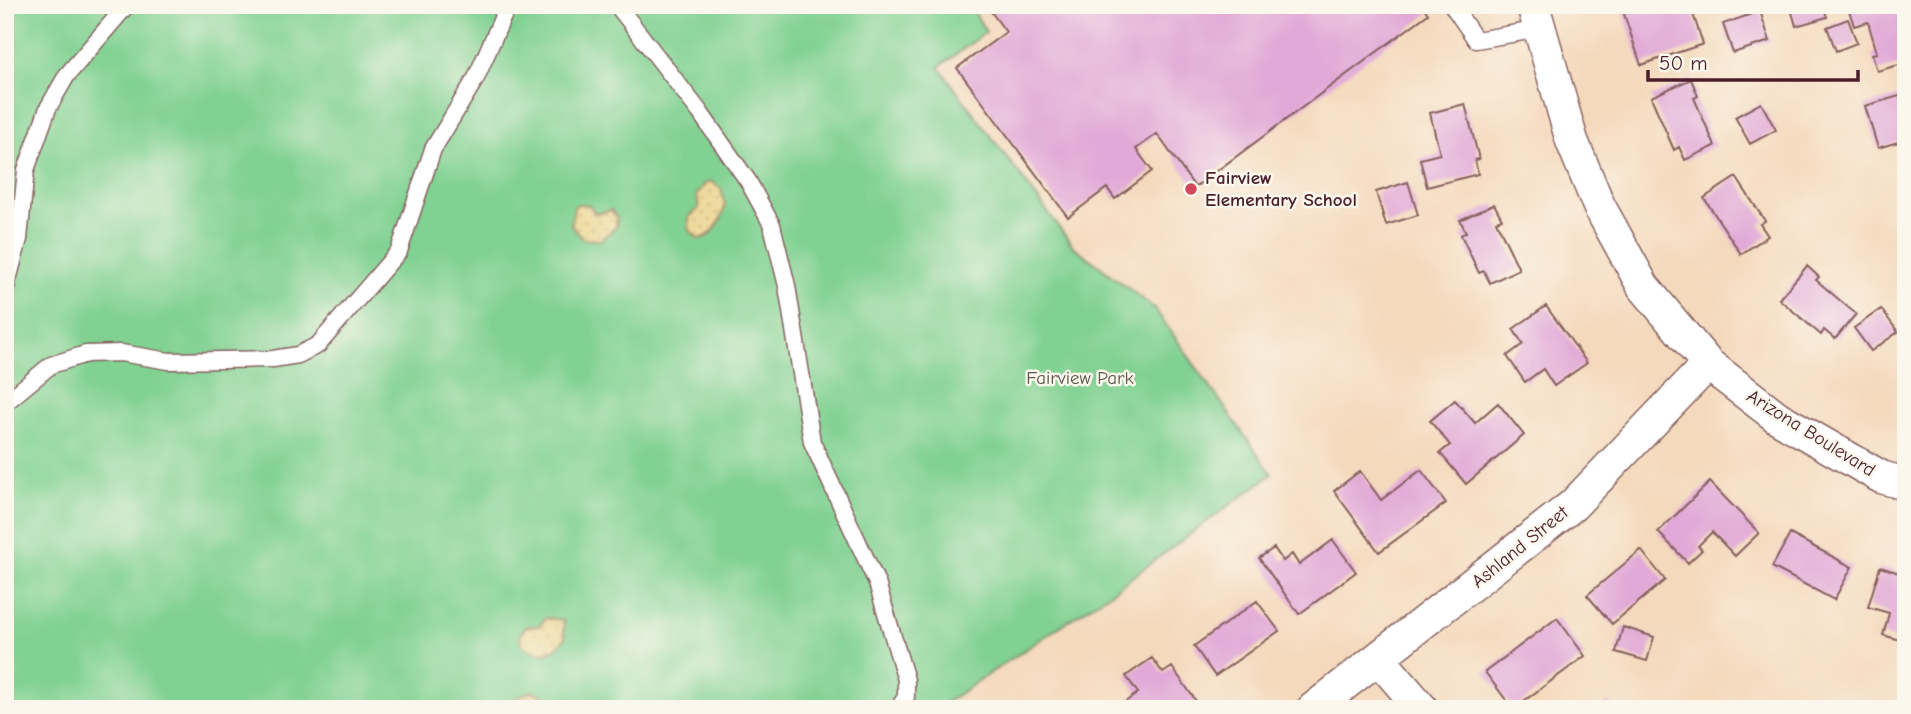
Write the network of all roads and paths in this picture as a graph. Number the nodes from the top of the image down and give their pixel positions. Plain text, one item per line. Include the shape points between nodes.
1 (127, 5) edge
2 (508, 5) edge
3 (617, 5) edge
4 (1452, 5) edge
5 (1536, 17) edge
6 (5, 291) edge
7 (1708, 364) junction
8 (5, 402) edge
9 (1906, 484) edge
10 (1379, 659) junction
11 (898, 709) edge
12 (1313, 709) edge
13 (1422, 709) edge

1 - 6 lane via 67,75 48,108 26,170 19,239
2 - 8 lane via 476,78 433,149 399,251 318,345 298,355 272,359 169,362 97,352 51,365
3 - 11 lane via 699,111 748,181 772,225 783,263 812,442 877,583 906,680 906,697
4 - 5 lane via 1476,40
5 - 7 street, Arizona Boulevard via 1572,141 1599,206 1643,286
7 - 9 street, Arizona Boulevard via 1777,417 1881,477
7 - 10 street, Ashland Street via 1573,505
10 - 12 street, Ashland Street
10 - 13 street

